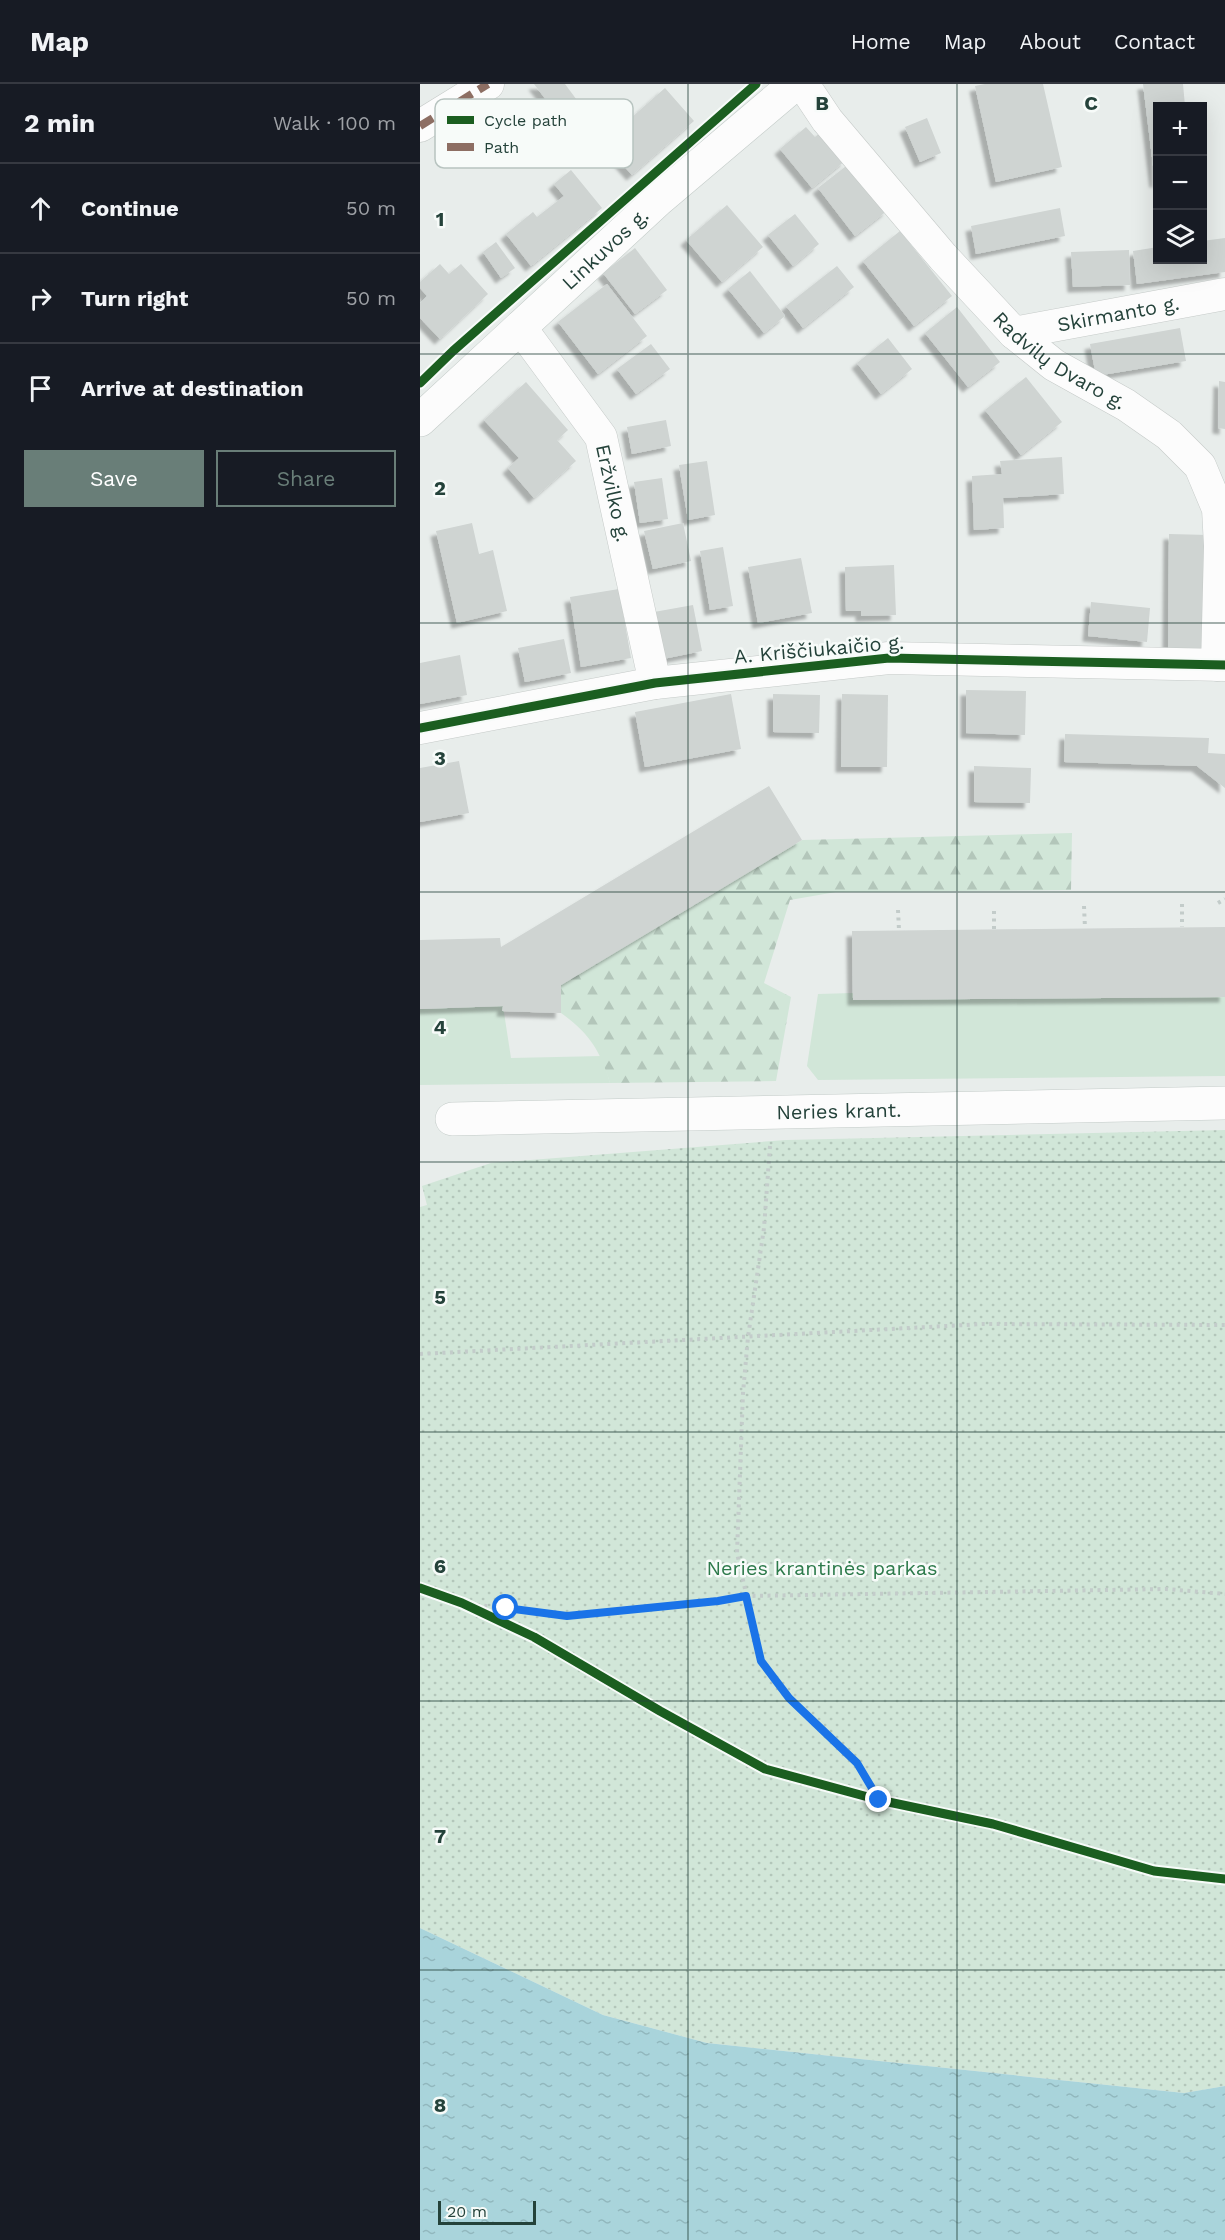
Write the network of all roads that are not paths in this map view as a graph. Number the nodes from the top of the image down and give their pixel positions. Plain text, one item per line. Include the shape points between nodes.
1 (488, 84) edge
2 (795, 84) edge
3 (803, 84) edge
4 (464, 99) edge
5 (435, 117) edge
6 (420, 126) edge
7 (1225, 294) edge
8 (520, 327) junction
9 (1014, 333) junction
10 (420, 420) edge
11 (1221, 665) edge
12 (655, 683) junction
13 (420, 729) edge
14 (1225, 1103) edge
15 (453, 1119) dead end

1 - 4 street
2 - 8 main road, Linkuvos g. via 658,200
3 - 9 street, Radvilų Dvaro g. via 827,120 943,257
5 - 6 street
7 - 9 street, Skirmanto g.
8 - 10 main road, Linkuvos g.
8 - 12 street, Eržvilko g. via 601,437
9 - 11 street, Radvilų Dvaro g. via 1054,365 1126,405 1169,435 1200,466 1218,509
11 - 12 street, A. Kriščiukaičio g. via 889,658
12 - 13 street, A. Kriščiukaičio g.
14 - 15 main road, Neries krant.

